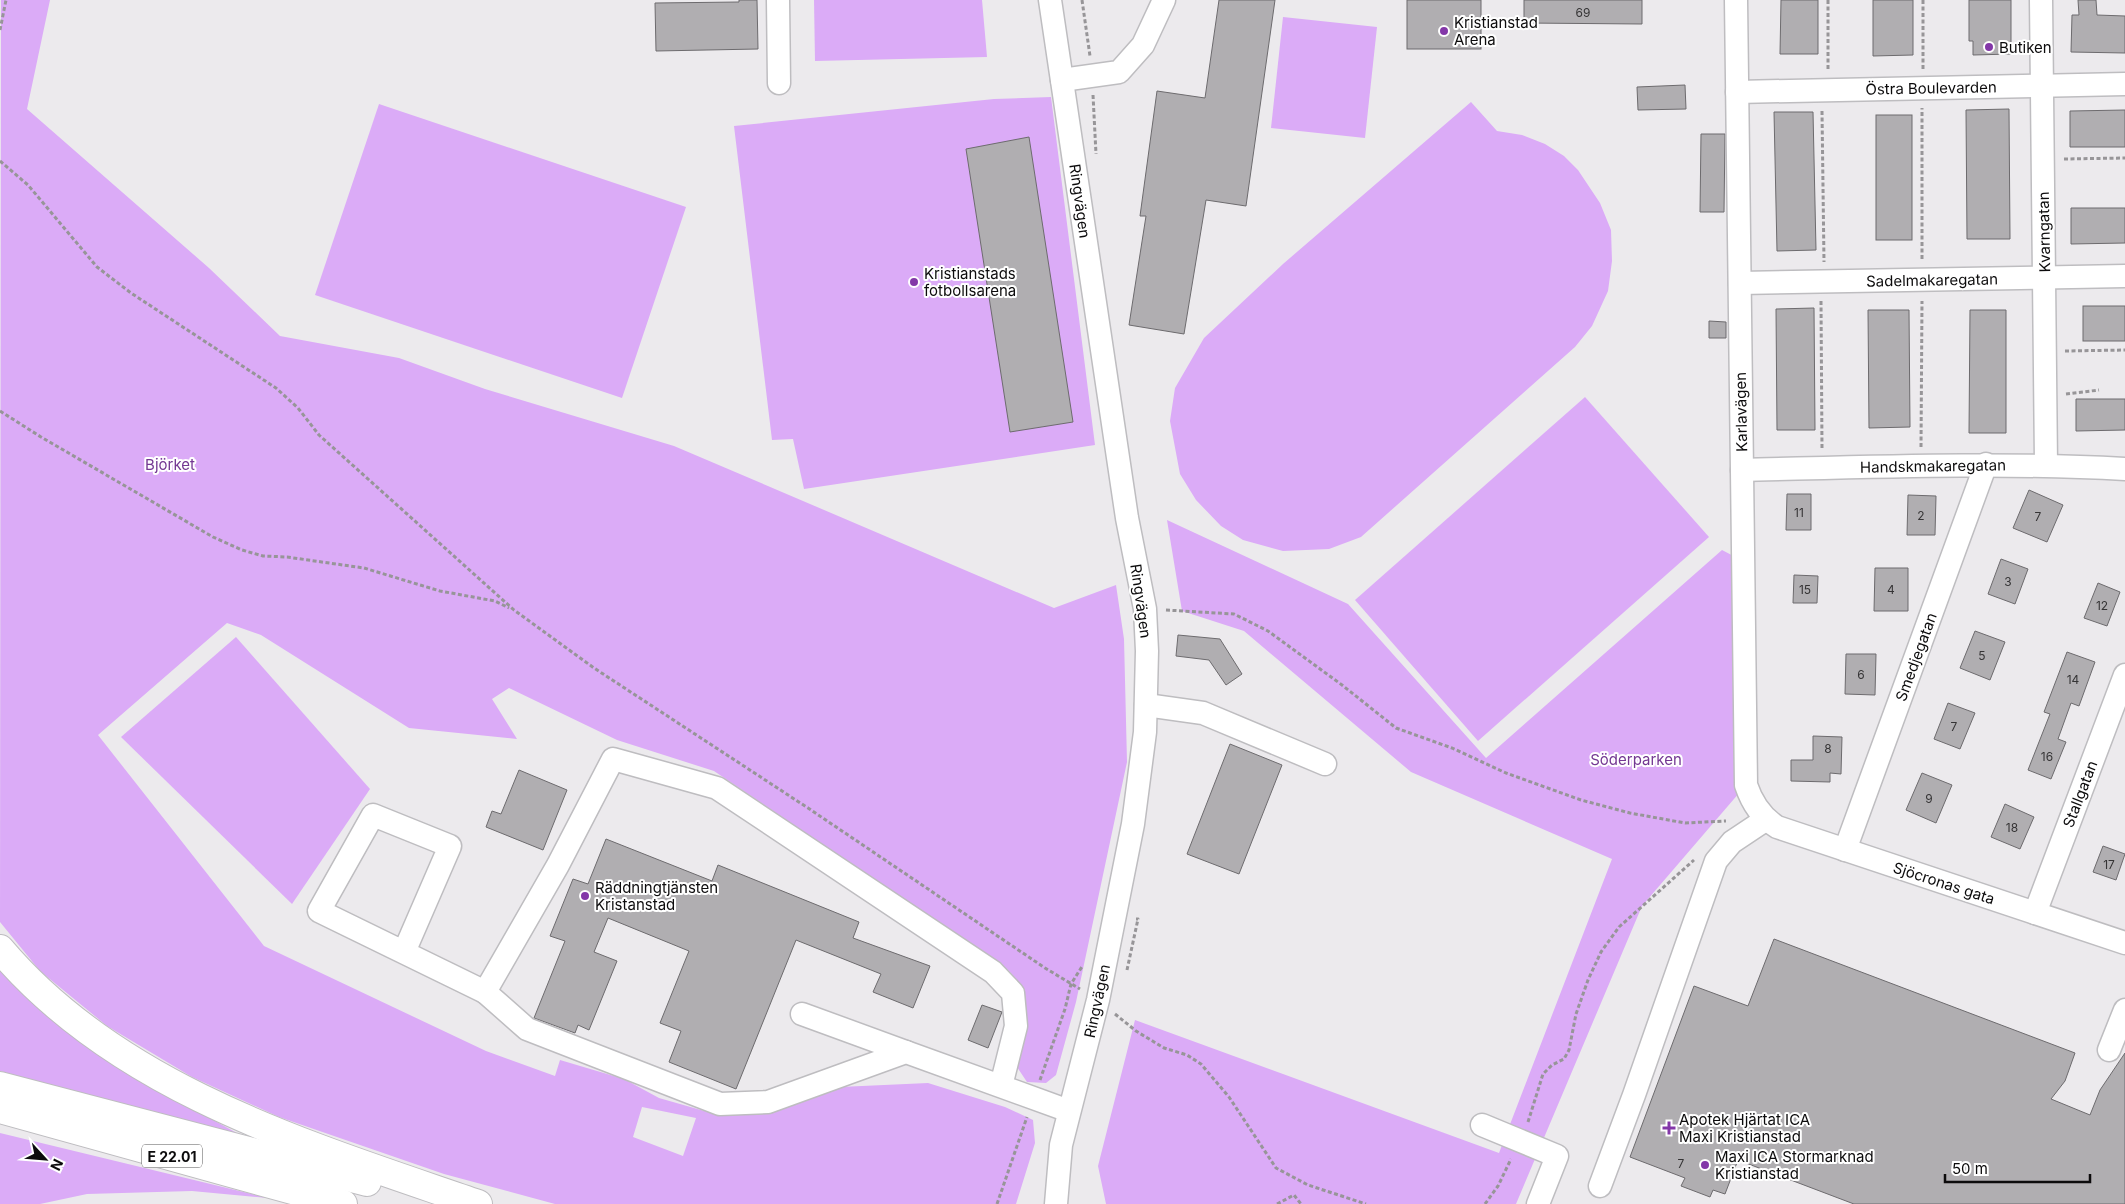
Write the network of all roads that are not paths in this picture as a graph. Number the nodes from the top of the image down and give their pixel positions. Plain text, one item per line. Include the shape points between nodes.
1 (778, 0) edge
2 (1050, 0) edge
3 (1164, 0) edge
4 (1736, 0) edge
5 (2041, 0) edge
6 (1062, 80) junction
7 (779, 83) dead end
8 (2125, 84) edge
9 (2042, 86) junction
10 (1737, 92) junction
11 (2125, 276) edge
12 (2044, 278) junction
13 (1740, 283) junction
14 (1986, 464) junction
15 (2046, 464) junction
16 (2125, 469) edge
17 (1742, 470) junction
18 (2125, 675) edge
19 (1146, 705) junction
20 (1325, 764) dead end
21 (1761, 814) junction
22 (1845, 850) junction
23 (2034, 913) junction
24 (2125, 943) edge
25 (0, 949) edge
26 (404, 952) junction
27 (485, 992) junction
28 (2125, 1010) edge
29 (802, 1014) dead end
30 (2109, 1050) dead end
31 (906, 1052) junction
32 (0, 1086) edge
33 (1001, 1086) junction
34 (0, 1109) edge
35 (1069, 1111) junction
36 (1482, 1125) dead end
37 (1600, 1186) dead end
38 (1057, 1203) edge
39 (344, 1204) edge
40 (466, 1204) edge
41 (478, 1204) edge
42 (1538, 1204) edge

1 - 7 street
2 - 6 street, Ringvägen
3 - 6 street via 1143,45 1119,72
4 - 10 street, Karlavägen
5 - 9 street, Kvarngatan
6 - 19 street, Ringvägen via 1127,518 1145,609
8 - 9 street, Östra Boulevarden
9 - 10 street, Östra Boulevarden
9 - 12 street, Kvarngatan
10 - 13 street, Karlavägen
11 - 12 street, Sadelmakaregatan
12 - 13 street, Sadelmakaregatan via 1922,280 1822,292
12 - 15 street, Kvarngatan
13 - 17 street, Karlavägen
14 - 15 street, Handskmakaregatan
14 - 17 street, Handskmakaregatan
14 - 22 street, Smedjegatan
15 - 16 street, Handskmakaregatan
17 - 21 street, Karlavägen via 1746,785
18 - 23 street, Stallgatan
19 - 20 street via 1203,712
19 - 35 street, Ringvägen via 1133,824 1098,1000
21 - 22 street, Sjöcronas gata via 1777,828
21 - 37 street via 1716,861
22 - 23 street, Sjöcronas gata
23 - 24 street, Sjöcronas gata
25 - 41 highway via 80,1023 166,1080 278,1133
26 - 26 street via 319,911 373,815 450,846
26 - 27 street
27 - 31 street via 527,1030 720,1104 768,1102
27 - 33 street via 614,760 717,788 993,972 1013,993 1016,1026
28 - 30 street
29 - 31 street
31 - 33 street
32 - 40 highway, E 22.01 via 354,1179
33 - 35 street
34 - 39 highway, E 22.01
35 - 38 street, Ringvägen via 1061,1145
36 - 42 street via 1557,1156

